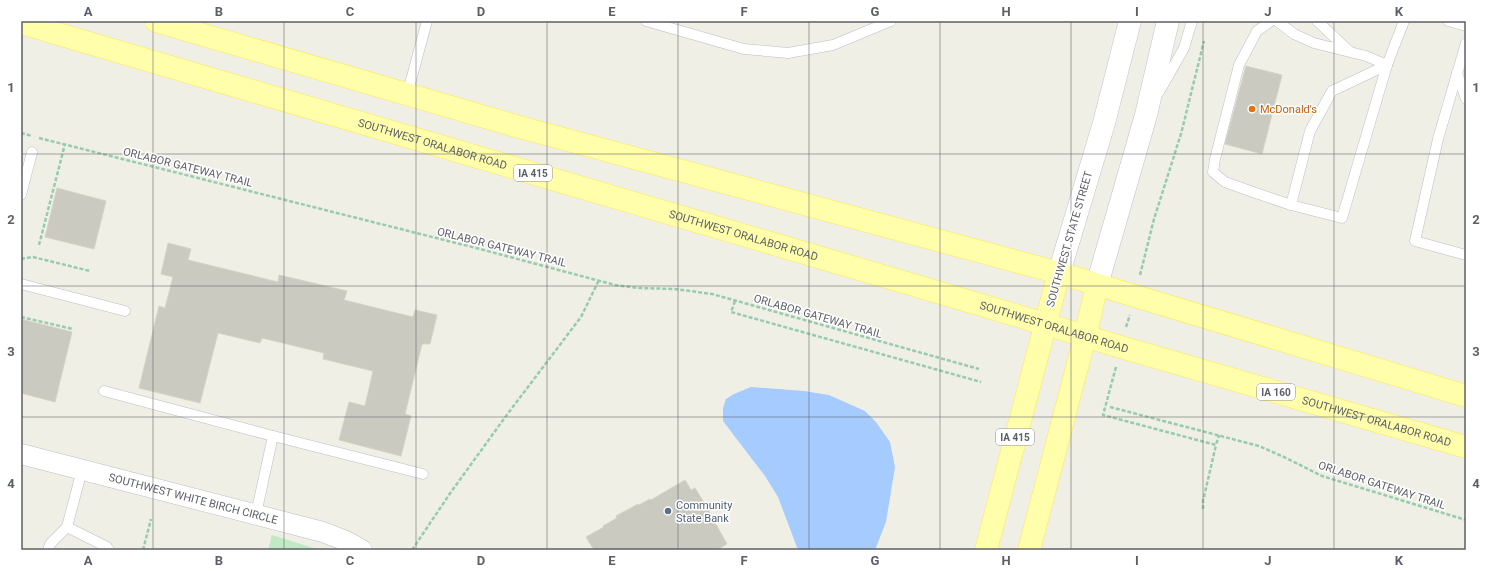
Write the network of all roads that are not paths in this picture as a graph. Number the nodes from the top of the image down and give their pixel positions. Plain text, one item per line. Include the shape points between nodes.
1 (156, 21) edge
2 (427, 21) edge
3 (646, 21) edge
4 (891, 21) edge
5 (1130, 21) edge
6 (1168, 21) edge
7 (1192, 21) edge
8 (1272, 21) edge
9 (1277, 21) edge
10 (1318, 21) edge
11 (1404, 21) edge
12 (1448, 21) edge
13 (21, 23) edge
14 (1466, 26) edge
15 (1466, 43) edge
16 (1350, 52) junction
17 (1387, 65) junction
18 (1457, 73) junction
19 (407, 94) junction
20 (1466, 99) edge
21 (1146, 115) junction
22 (32, 152) dead end
23 (21, 195) edge
24 (1291, 205) junction
25 (1466, 255) edge
26 (1059, 272) junction
27 (21, 284) edge
28 (1097, 285) junction
29 (125, 311) dead end
30 (1045, 324) junction
31 (1085, 337) junction
32 (104, 391) dead end
33 (1466, 396) edge
34 (273, 436) junction
35 (1466, 447) edge
36 (21, 454) edge
37 (82, 470) junction
38 (423, 474) dead end
39 (256, 514) junction
40 (66, 527) junction
41 (48, 550) edge
42 (109, 550) edge
43 (362, 550) edge
44 (986, 550) edge
45 (1029, 550) edge

1 - 19 main road
2 - 19 lane
3 - 4 lane via 744,49 788,53 833,45
5 - 26 main road, SOUTHWEST STATE STREET via 1104,123
6 - 21 main road
7 - 21 lane via 1184,48
8 - 24 lane via 1257,31 1239,65 1213,172 1225,182
9 - 16 lane via 1294,34 1314,43
10 - 16 lane
11 - 17 lane
12 - 14 lane
13 - 30 main road, SOUTHWEST ORALABOR ROAD / IA 415
15 - 18 lane
16 - 17 lane
17 - 24 lane via 1332,90 1310,131
17 - 24 lane via 1342,218
18 - 20 lane
18 - 25 lane via 1438,139 1415,241
19 - 26 main road via 516,126
21 - 28 main road
22 - 23 lane
26 - 28 main road
26 - 30 main road, SOUTHWEST STATE STREET
27 - 29 lane
28 - 31 main road
28 - 33 main road
30 - 31 main road, SOUTHWEST ORALABOR ROAD / IA 160
30 - 44 main road, SOUTHWEST STATE STREET / IA 415
31 - 35 main road, SOUTHWEST ORALABOR ROAD / IA 160
31 - 45 main road
32 - 34 lane
34 - 38 lane
34 - 39 lane
36 - 37 street, SOUTHWEST WHITE BIRCH CIRCLE
37 - 39 street, SOUTHWEST WHITE BIRCH CIRCLE
37 - 40 lane
39 - 43 street, SOUTHWEST WHITE BIRCH CIRCLE via 323,532
40 - 41 lane via 50,544
40 - 42 lane

